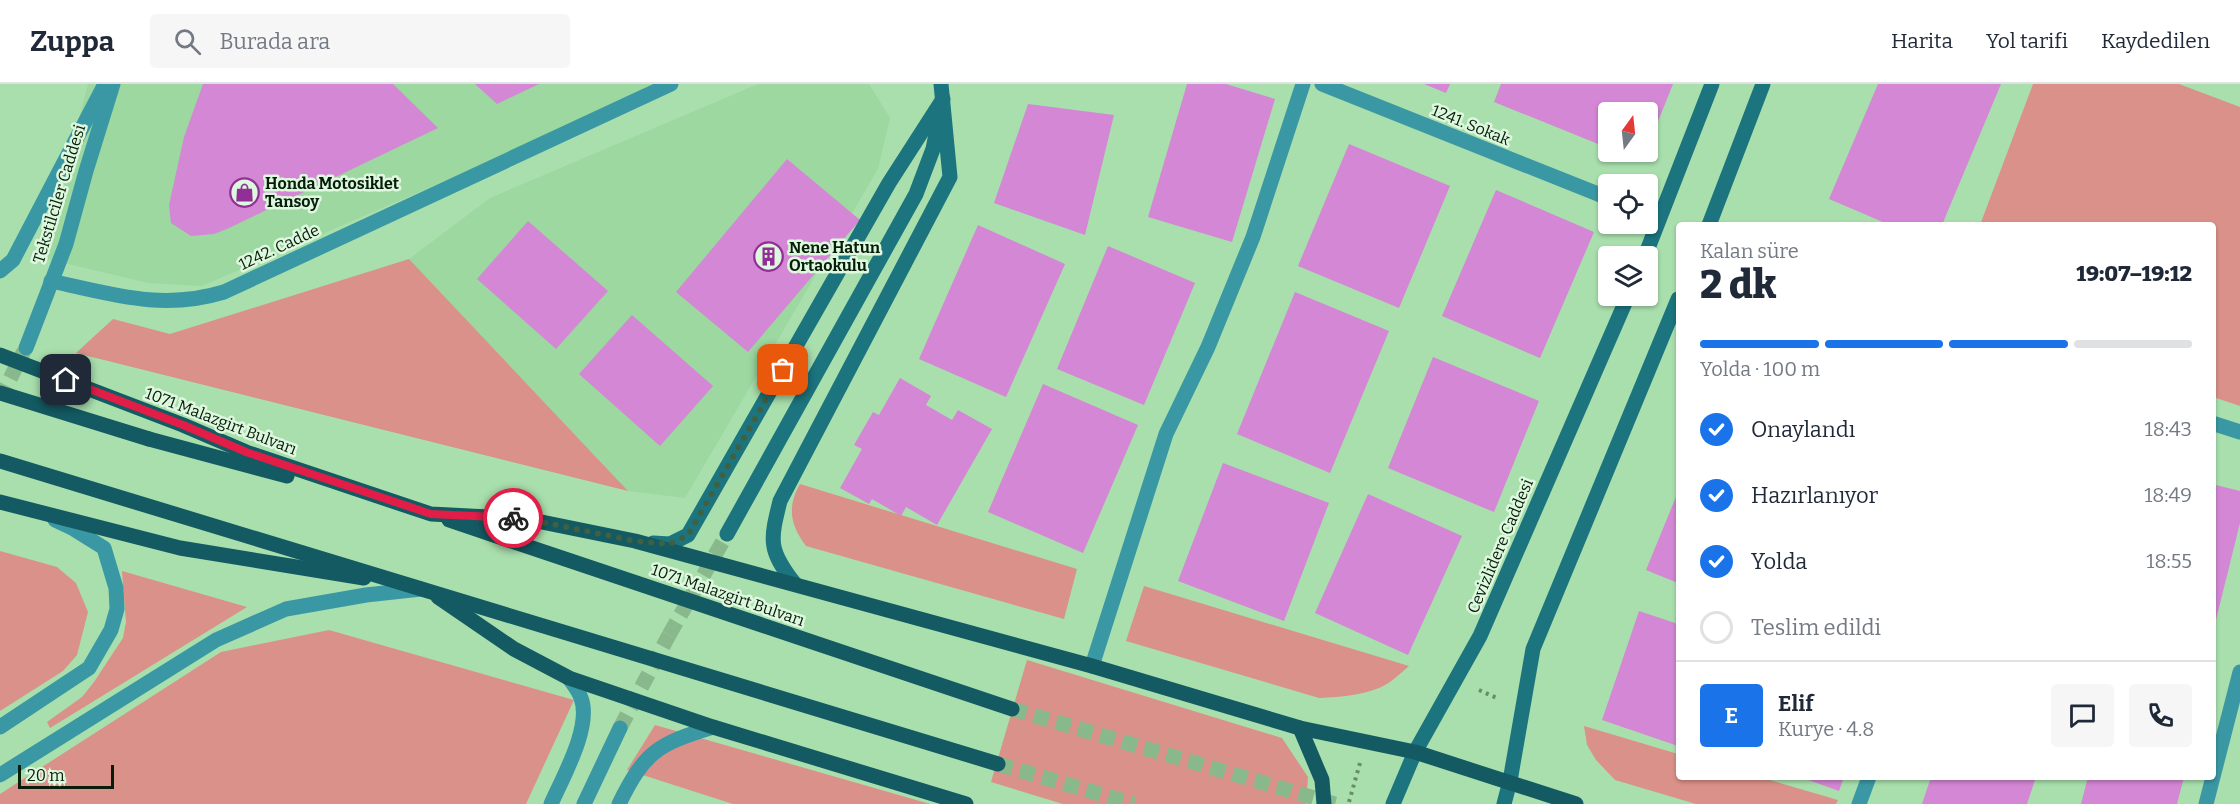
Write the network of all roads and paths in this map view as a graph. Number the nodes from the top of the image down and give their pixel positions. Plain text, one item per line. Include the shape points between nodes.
1 (105, 84) edge
2 (113, 84) edge
3 (672, 84) edge
4 (1303, 84) edge
5 (1322, 84) edge
6 (1712, 84) edge
7 (1763, 84) edge
8 (942, 92) edge
9 (1598, 194) edge
10 (1658, 208) edge
11 (1709, 222) edge
12 (0, 271) edge
13 (51, 281) junction
14 (1676, 303) edge
15 (1624, 306) edge
16 (26, 348) tunnel mouth
17 (0, 355) edge
18 (0, 393) edge
19 (2216, 424) edge
20 (2240, 432) edge
21 (0, 461) edge
22 (0, 502) edge
23 (38, 513) junction
24 (431, 514) junction
25 (727, 534) tunnel mouth
26 (635, 541) junction
27 (795, 584) junction
28 (425, 588) junction
29 (1092, 666) junction
30 (2240, 672) edge
31 (569, 678) junction
32 (1479, 690) dead end
33 (1498, 699) dead end
34 (1012, 709) tunnel mouth
35 (0, 727) edge
36 (713, 727) junction
37 (620, 728) tunnel mouth
38 (1300, 728) junction
39 (1415, 752) junction
40 (1360, 763) dead end
41 (998, 764) tunnel mouth
42 (2216, 765) edge
43 (0, 775) edge
44 (1868, 780) edge
45 (2212, 780) edge
46 (1510, 782) junction
47 (551, 804) edge
48 (584, 804) edge
49 (619, 804) edge
50 (966, 804) edge
51 (1324, 804) edge
52 (1348, 804) edge
53 (1393, 804) edge
54 (1504, 804) edge
55 (1576, 804) edge
56 (1860, 804) edge
57 (2206, 804) edge

1 - 12 street via 13,260
2 - 13 street, Tekstilciler Caddesi via 66,244
3 - 13 street, 1242. Cadde via 224,292 162,302
4 - 29 street via 1253,237 1208,347 1166,434
5 - 9 street, 1241. Sokak
6 - 10 main road
7 - 11 main road
8 - 25 main road via 933,149 916,194
8 - 26 main road via 688,535 670,544
8 - 27 main road via 950,177 780,501 772,539 781,566
13 - 16 street, Tekstilciler Caddesi
14 - 46 main road via 1533,649
15 - 39 main road, Cevizlidere Caddesi via 1480,636
17 - 24 main road, 1071 Malazgirt Bulvarı via 246,452
18 - 24 main road, 1071 Malazgirt Bulvarı, bridge via 149,439
19 - 20 street
21 - 28 main road
22 - 23 main road
23 - 28 main road via 180,548
23 - 35 street via 104,548 116,588 117,609 111,630 89,668
24 - 26 main road via 527,519
24 - 34 main road, 1071 Malazgirt Bulvarı
26 - 27 main road
27 - 29 main road
28 - 31 main road via 514,649
28 - 41 main road
28 - 43 street via 286,609 216,640
29 - 38 main road
30 - 42 street
31 - 36 main road
31 - 47 street via 582,699 582,730
32 - 33 path
36 - 49 street via 680,738 649,755
36 - 50 main road
37 - 48 street
38 - 39 main road
38 - 51 main road via 1322,780
39 - 46 main road
39 - 53 main road, Cevizlidere Caddesi
40 - 52 path
44 - 56 street
45 - 57 street
46 - 54 main road
46 - 55 main road

